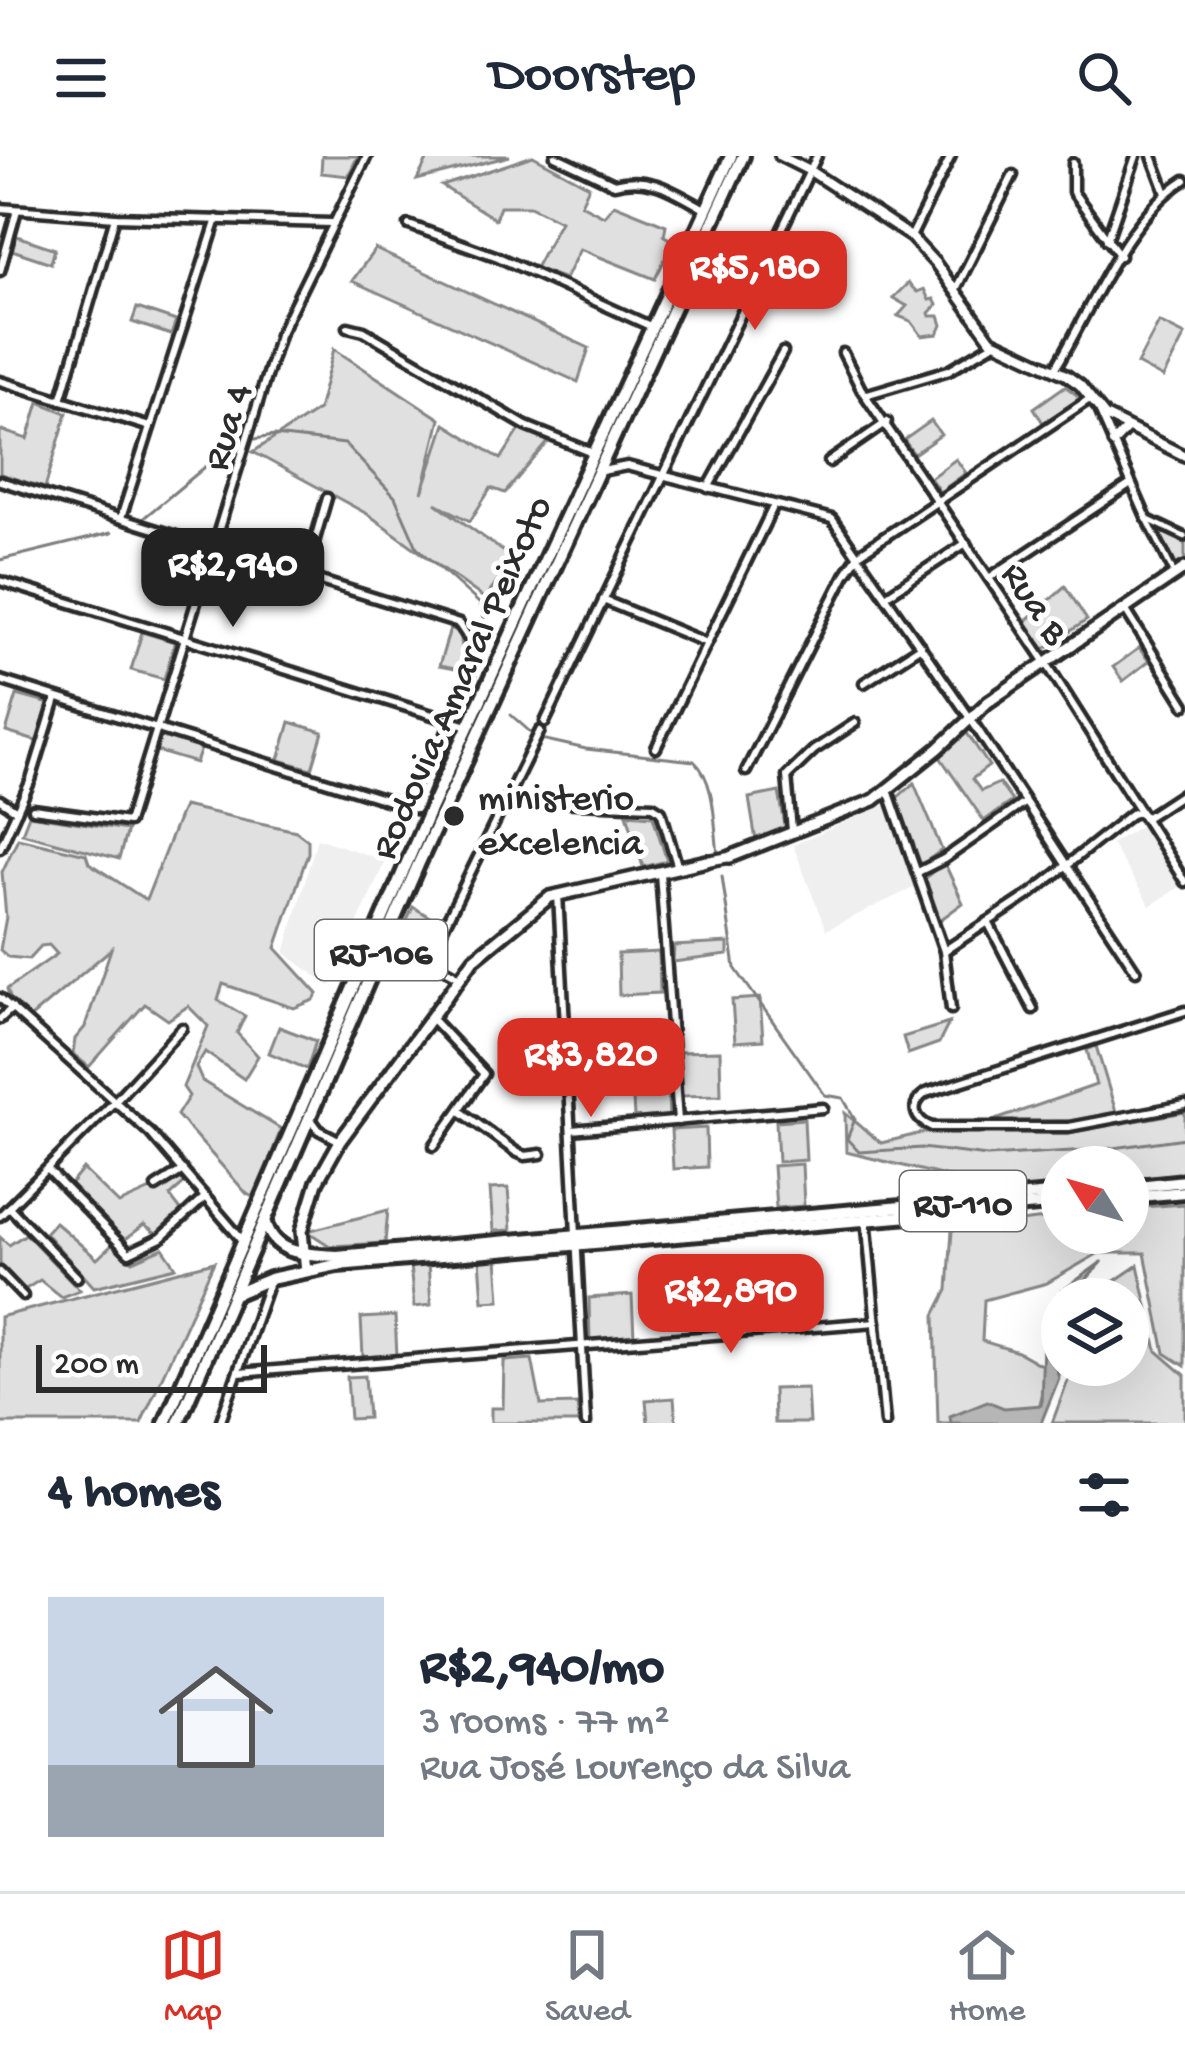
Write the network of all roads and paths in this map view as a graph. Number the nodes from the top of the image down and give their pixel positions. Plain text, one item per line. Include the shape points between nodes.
1 (367, 156) edge
2 (556, 156) edge
3 (731, 156) edge
4 (743, 156) edge
5 (780, 156) edge
6 (818, 156) edge
7 (951, 156) edge
8 (1136, 156) edge
9 (1152, 156) edge
10 (1073, 163) dead end
11 (810, 171) junction
12 (1013, 175) dead end
13 (1185, 179) edge
14 (1166, 193) junction
15 (0, 208) edge
16 (705, 209) junction
17 (16, 210) junction
18 (115, 217) junction
19 (217, 219) junction
20 (331, 223) junction
21 (409, 225) dead end
22 (911, 237) junction
23 (1107, 240) junction
24 (1120, 256) junction
25 (0, 271) edge
26 (955, 291) junction
27 (650, 326) junction
28 (348, 327) dead end
29 (995, 343) junction
30 (783, 352) dead end
31 (843, 353) dead end
32 (1054, 369) junction
33 (0, 381) edge
34 (868, 394) junction
35 (1091, 398) junction
36 (61, 400) junction
37 (1099, 411) junction
38 (886, 422) junction
39 (150, 427) junction
40 (1127, 428) junction
41 (612, 438) junction
42 (1113, 443) junction
43 (592, 453) junction
44 (1185, 456) edge
45 (829, 462) dead end
46 (627, 466) junction
47 (596, 475) junction
48 (663, 478) junction
49 (0, 481) edge
50 (1131, 484) junction
51 (708, 488) junction
52 (327, 498) dead end
53 (938, 502) junction
54 (774, 505) junction
55 (121, 518) junction
56 (1147, 519) junction
57 (1185, 538) edge
58 (965, 543) junction
59 (213, 547) junction
60 (860, 554) junction
61 (1180, 571) edge
62 (304, 574) junction
63 (989, 578) junction
64 (0, 581) edge
65 (887, 595) junction
66 (603, 600) junction
67 (1125, 610) junction
68 (185, 638) junction
69 (707, 643) junction
70 (922, 646) junction
71 (1046, 661) junction
72 (0, 680) edge
73 (864, 683) dead end
74 (56, 699) junction
75 (1185, 705) edge
76 (970, 718) junction
77 (453, 721) junction
78 (544, 722) dead end
79 (855, 723) dead end
80 (468, 726) junction
81 (158, 728) junction
82 (540, 731) dead end
83 (656, 748) dead end
84 (746, 771) dead end
85 (888, 790) junction
86 (1185, 792) edge
87 (0, 800) edge
88 (506, 800) junction
89 (1024, 803) junction
90 (33, 809) dead end
91 (17, 811) junction
92 (422, 812) junction
93 (1147, 817) junction
94 (793, 835) junction
95 (0, 848) edge
96 (730, 857) joint
97 (707, 861) joint
98 (1064, 865) junction
99 (678, 868) junction
100 (660, 871) junction
101 (918, 872) junction
102 (1185, 882) edge
103 (558, 894) junction
104 (988, 922) junction
105 (387, 938) junction
106 (944, 951) junction
107 (428, 959) junction
108 (1136, 970) dead end
109 (458, 976) junction
110 (0, 998) edge
111 (12, 1008) junction
112 (1033, 1009) dead end
113 (951, 1010) dead end
114 (1185, 1011) edge
115 (0, 1018) edge
116 (431, 1018) junction
117 (182, 1028) dead end
118 (115, 1101) junction
119 (1185, 1105) edge
120 (823, 1108) dead end
121 (460, 1111) junction
122 (677, 1121) junction
123 (308, 1124) junction
124 (571, 1130) junction
125 (340, 1141) junction
126 (434, 1146) dead end
127 (541, 1154) dead end
128 (48, 1170) junction
129 (183, 1170) junction
130 (1185, 1181) edge
131 (1149, 1185) edge
132 (156, 1187) dead end
133 (1185, 1192) edge
134 (1041, 1195) edge
135 (1149, 1195) edge
136 (205, 1197) junction
137 (1041, 1204) edge
138 (9, 1207) junction
139 (865, 1215) junction
140 (0, 1216) edge
141 (266, 1223) junction
142 (577, 1240) junction
143 (244, 1243) junction
144 (303, 1254) junction
145 (357, 1259) junction
146 (306, 1271) junction
147 (0, 1272) edge
148 (76, 1277) dead end
149 (270, 1279) junction
150 (237, 1293) junction
151 (23, 1296) dead end
152 (876, 1322) junction
153 (583, 1347) junction
154 (239, 1373) junction
155 (164, 1423) edge
156 (178, 1423) edge
157 (220, 1423) edge
158 (586, 1423) edge
159 (885, 1423) edge

1 - 20 street, Rua 4
2 - 16 street via 614,184 647,180
3 - 16 main road, Rodovia Amaral Peixoto / RJ-106
4 - 41 main road, Rodovia Amaral Peixoto / RJ-106
5 - 11 street
6 - 11 street
7 - 22 street
8 - 23 street
9 - 14 street
10 - 23 street via 1073,192
11 - 22 street
11 - 48 street
12 - 26 street
13 - 14 street
14 - 24 street
15 - 17 street
16 - 27 main road, Rodovia Amaral Peixoto / RJ-106
17 - 18 street
17 - 25 street
18 - 19 street
18 - 36 street
19 - 20 street
19 - 39 street
20 - 59 street, Rua 4 via 279,335
21 - 27 street
22 - 26 street
23 - 24 street
24 - 32 street
26 - 29 street
27 - 43 main road, Rodovia Amaral Peixoto / RJ-106
28 - 43 street via 526,426
29 - 32 street
29 - 34 street via 949,370
30 - 51 street
31 - 34 street, Rua B
32 - 35 street
33 - 36 street
34 - 38 street, Rua B
35 - 37 street
35 - 53 street
36 - 39 street
37 - 40 street
37 - 42 street
38 - 45 street
38 - 53 street, Rua B
39 - 55 street
40 - 42 street
40 - 44 street
41 - 46 street
41 - 47 main road, Rodovia Amaral Peixoto / RJ-106
42 - 50 street
43 - 80 main road, Rodovia Amaral Peixoto / RJ-106
46 - 47 street
46 - 48 street
47 - 105 main road, Rodovia Amaral Peixoto / RJ-106
48 - 51 street
48 - 66 street
49 - 55 street
50 - 56 street
50 - 63 street
51 - 54 street
52 - 62 street
53 - 58 street, Rua B
53 - 60 street
54 - 60 street via 832,519
54 - 69 street
55 - 59 street
56 - 57 street
56 - 61 street
58 - 63 street, Rua B
58 - 65 street
59 - 62 street
59 - 68 street, Rua 4
60 - 65 street
60 - 84 street
61 - 67 main road
62 - 77 street via 464,628 473,666
63 - 71 street, Rua B
64 - 68 street
65 - 70 street
66 - 69 street
66 - 78 street
67 - 71 main road
67 - 75 street
68 - 77 street
68 - 81 street, Rua 4
69 - 83 street
70 - 73 street
70 - 76 street
71 - 76 main road
71 - 93 street, Rua B
72 - 74 street
74 - 81 street
74 - 91 street
76 - 85 main road
76 - 89 street
77 - 80 street
77 - 92 street
79 - 94 street via 785,779
80 - 92 main road, Rodovia Amaral Peixoto / RJ-106
81 - 90 street, Rua 4 via 128,822
81 - 92 street
82 - 88 street
85 - 94 main road
85 - 101 street
86 - 93 street
87 - 91 street
88 - 99 street via 653,806
88 - 107 street
89 - 98 street
89 - 101 street
91 - 95 street
92 - 143 main road, Rodovia Amaral Peixoto / RJ-106
93 - 98 street via 1131,814
93 - 102 street, Rua B
94 - 96 main road
96 - 97 street
97 - 99 main road
98 - 104 street
98 - 108 street
99 - 100 main road
100 - 103 main road
100 - 122 street
101 - 106 street
103 - 109 main road
103 - 124 street
104 - 106 street
104 - 112 street
105 - 107 street
105 - 123 main road, Rodovia Amaral Peixoto / RJ-106
106 - 113 street
107 - 109 street
109 - 116 main road
110 - 111 street
111 - 115 street
111 - 118 street
114 - 119 street via 926,1093 916,1103 917,1118 932,1127 1069,1126
116 - 121 street via 483,1071
116 - 125 main road
117 - 118 street
118 - 128 street
118 - 129 street
120 - 122 street
121 - 126 street
121 - 127 street via 516,1152
122 - 124 street
123 - 125 street
123 - 141 main road, Rodovia Amaral Peixoto / RJ-106
124 - 142 street
125 - 144 main road via 306,1212
128 - 136 street via 129,1253 161,1238
128 - 138 street
129 - 132 street
129 - 136 street
130 - 131 main road
133 - 135 main road
134 - 139 main road, RJ-110
136 - 143 street
137 - 139 main road, RJ-110
138 - 140 street
138 - 148 street
139 - 142 main road, RJ-110
139 - 152 street
141 - 144 main road via 278,1244
141 - 150 main road, Rodovia Amaral Peixoto / RJ-106
142 - 145 main road, RJ-110
142 - 153 street
143 - 155 main road, Rodovia Amaral Peixoto / RJ-106
144 - 145 main road, RJ-110
144 - 146 main road
145 - 146 main road, RJ-110
146 - 149 main road, RJ-110
147 - 151 street
149 - 150 main road, RJ-110
149 - 154 street
150 - 156 main road, Rodovia Amaral Peixoto / RJ-106
152 - 153 street
152 - 159 street
153 - 154 street
153 - 158 street
154 - 157 street

